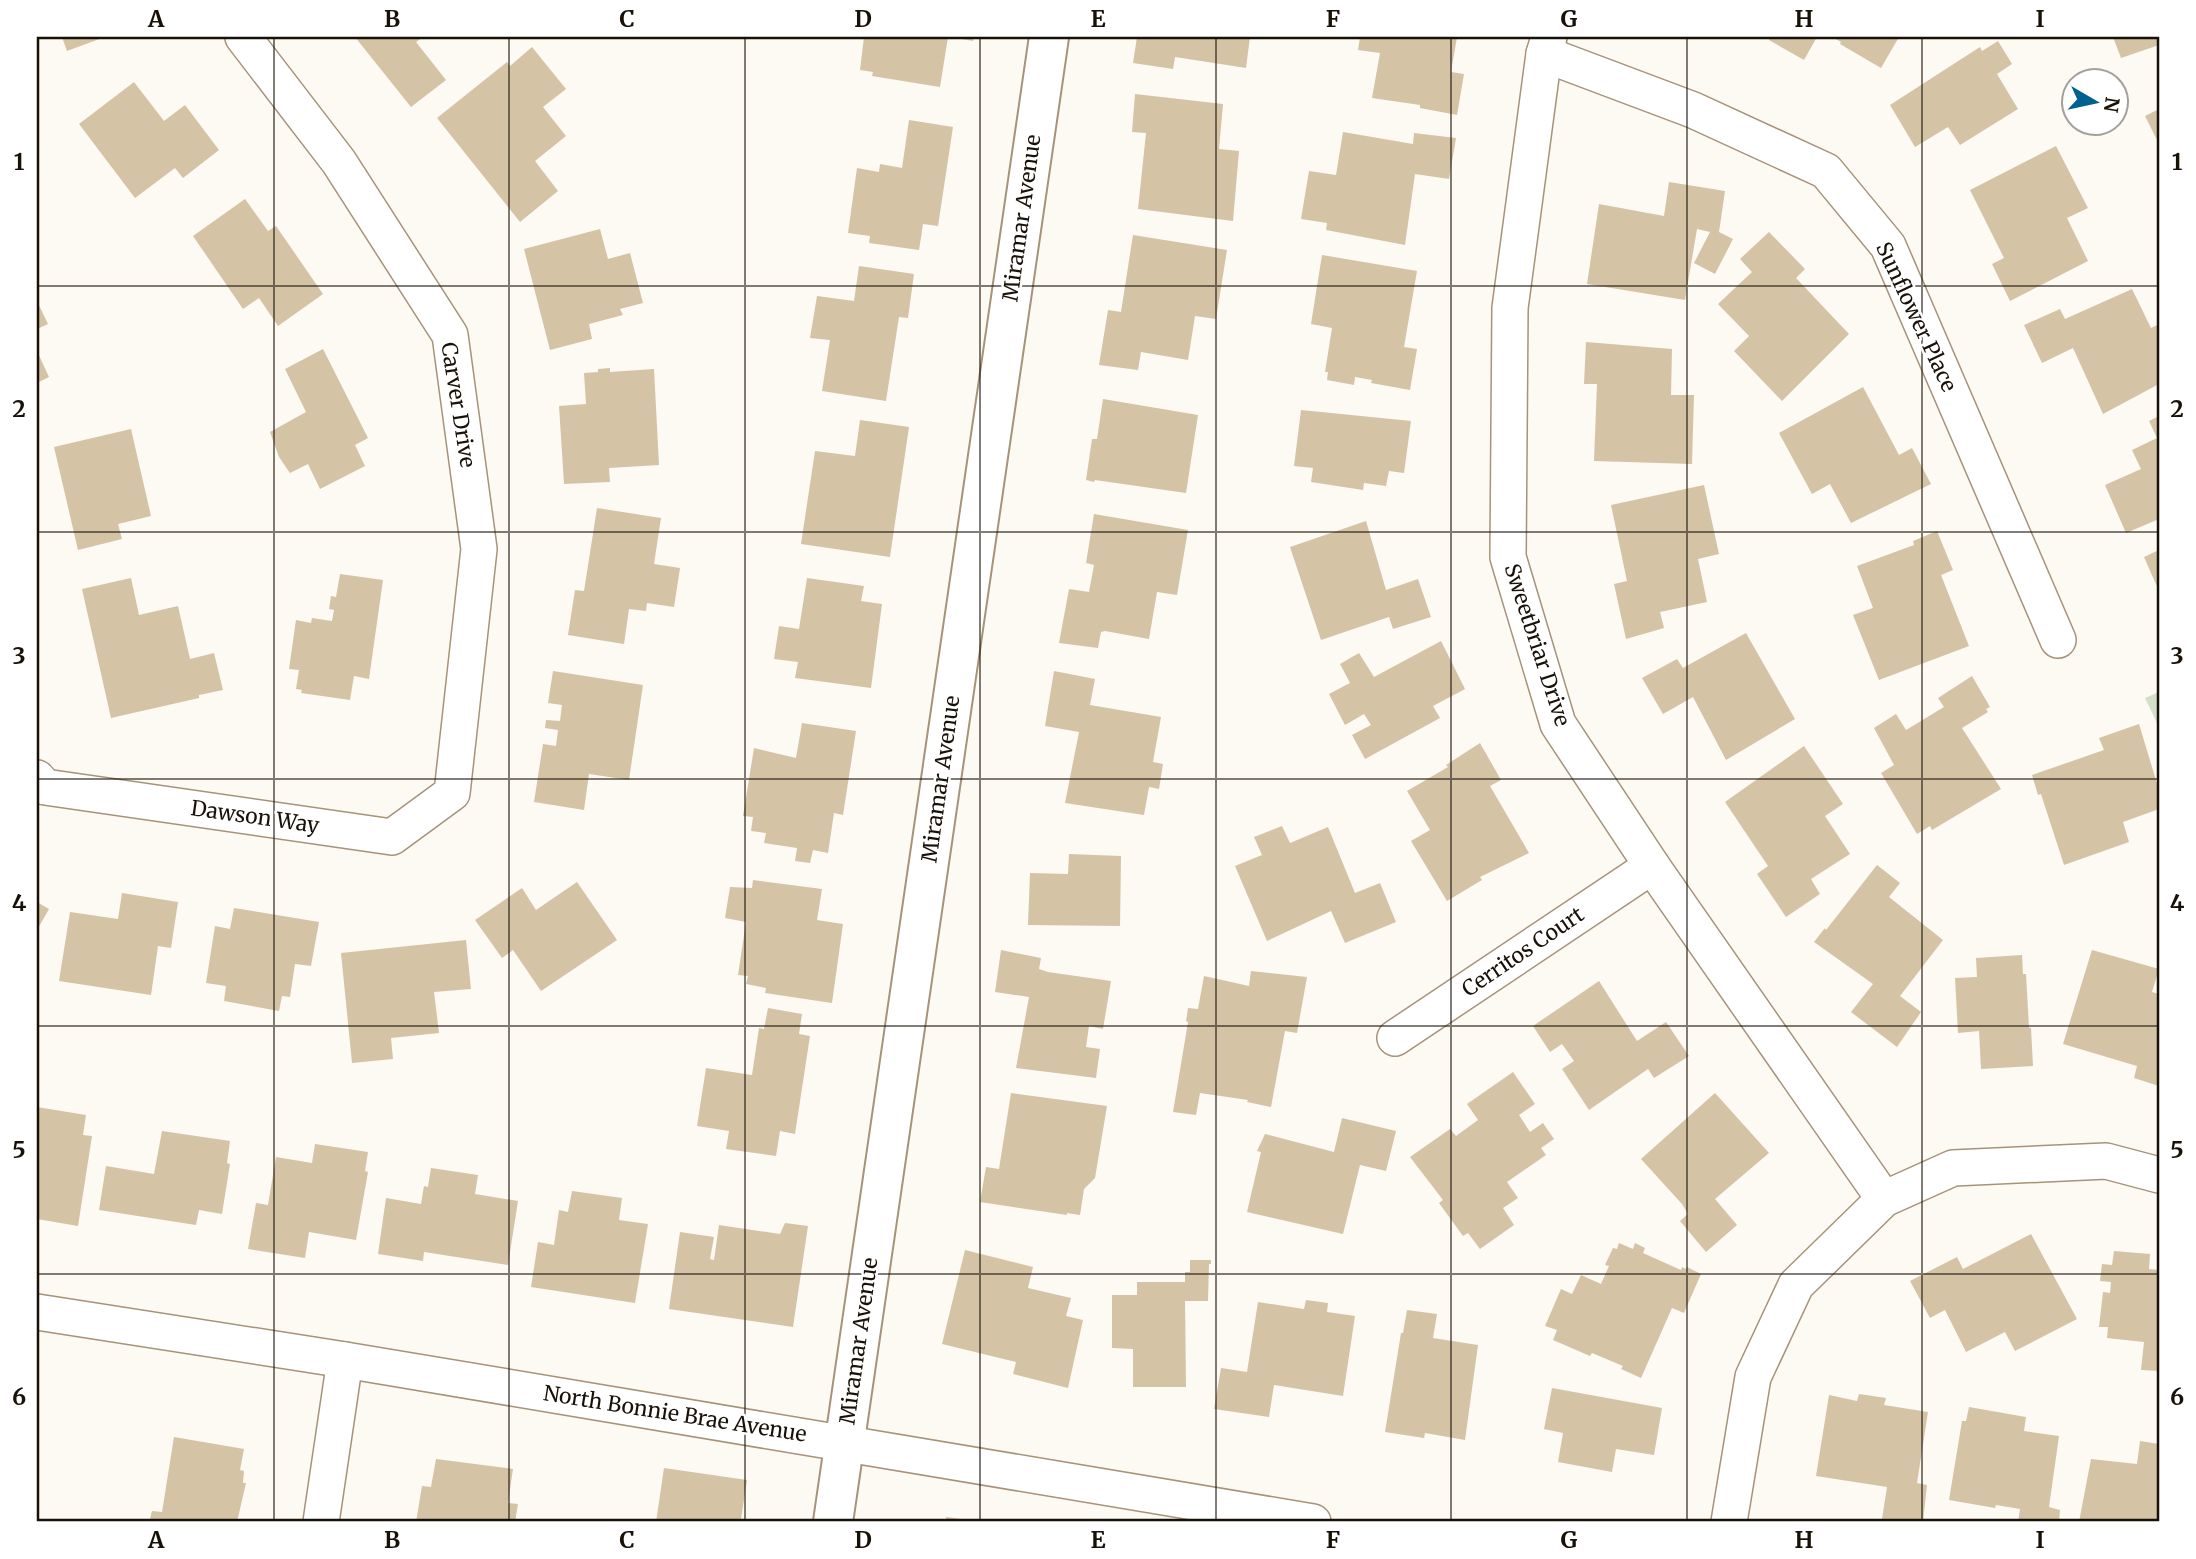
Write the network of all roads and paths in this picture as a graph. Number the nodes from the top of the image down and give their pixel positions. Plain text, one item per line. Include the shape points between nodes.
1 (243, 37) edge
2 (1049, 37) edge
3 (1546, 45) edge
4 (2058, 640) dead end
5 (41, 782) edge
6 (452, 793) joint
7 (1652, 866) junction
8 (1395, 1038) dead end
9 (2159, 1175) edge
10 (1884, 1199) junction
11 (37, 1312) edge
12 (345, 1360) junction
13 (844, 1442) junction
14 (321, 1522) edge
15 (832, 1522) edge
16 (1313, 1522) edge
17 (1729, 1522) edge

1 - 6 street, Carver Drive via 340,162 450,335 479,550
2 - 13 street, Miramar Avenue
3 - 4 street, Sunflower Place via 1826,171 1888,246
3 - 7 street, Sweetbriar Drive via 1510,308 1508,557 1558,724
5 - 6 street, Dawson Way via 392,837
7 - 8 street, Cerritos Court
7 - 10 street, Sweetbriar Drive
9 - 10 street via 2106,1161 1953,1168
10 - 17 street via 1796,1285 1753,1377
11 - 12 street, North Bonnie Brae Avenue
12 - 13 street, North Bonnie Brae Avenue
12 - 14 street
13 - 15 street, Miramar Avenue
13 - 16 street, North Bonnie Brae Avenue

